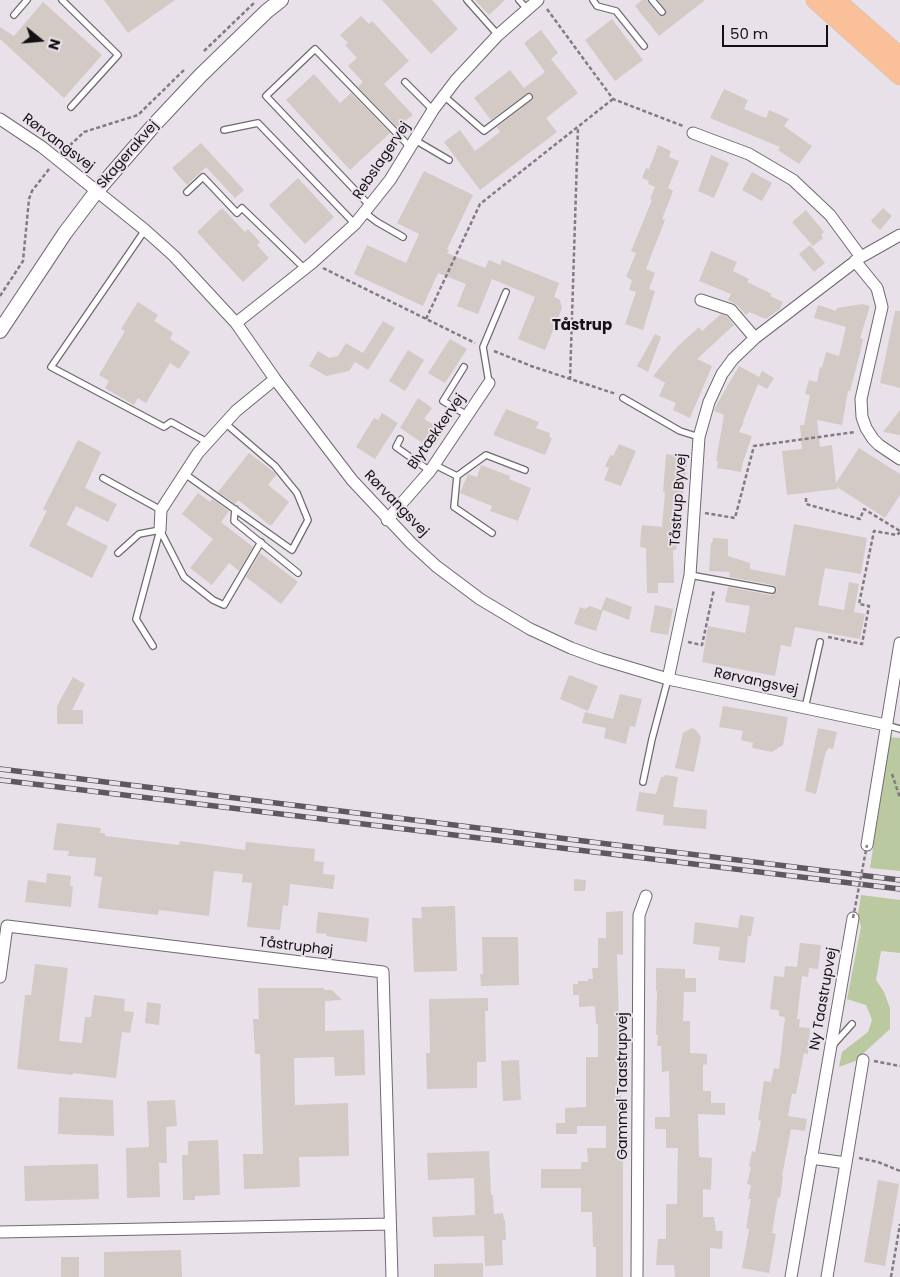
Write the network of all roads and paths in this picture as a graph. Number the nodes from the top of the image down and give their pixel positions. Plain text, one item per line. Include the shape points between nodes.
1 (27, 0) edge
2 (62, 0) edge
3 (257, 0) edge
4 (280, 0) edge
5 (467, 0) edge
6 (593, 0) edge
7 (652, 0) edge
8 (815, 0) edge
9 (836, 0) edge
10 (523, 4) edge
11 (542, 4) edge
12 (662, 12) dead end
13 (14, 15) dead end
14 (498, 35) junction
15 (644, 46) dead end
16 (198, 56) dead end
17 (900, 56) edge
18 (185, 70) dead end
19 (900, 76) edge
20 (405, 82) dead end
21 (444, 96) junction
22 (528, 97) dead end
23 (613, 99) junction
24 (71, 107) dead end
25 (433, 110) junction
26 (0, 119) edge
27 (578, 126) junction
28 (224, 130) dead end
29 (693, 133) joint
30 (413, 144) junction
31 (57, 159) junction
32 (449, 160) dead end
33 (96, 192) junction
34 (187, 192) dead end
35 (368, 210) junction
36 (355, 224) junction
37 (145, 230) junction
38 (403, 236) dead end
39 (900, 236) edge
40 (858, 259) junction
41 (308, 266) junction
42 (506, 292) dead end
43 (0, 296) edge
44 (702, 300) dead end
45 (426, 319) junction
46 (236, 324) junction
47 (0, 331) edge
48 (755, 338) junction
49 (483, 347) junction
50 (464, 367) dead end
51 (275, 378) junction
52 (570, 380) junction
53 (489, 383) joint
54 (624, 398) joint
55 (467, 415) junction
56 (224, 423) junction
57 (866, 428) junction
58 (699, 437) junction
59 (400, 439) dead end
60 (207, 442) junction
61 (900, 459) edge
62 (433, 468) junction
63 (526, 470) dead end
64 (185, 474) junction
65 (457, 476) junction
66 (103, 478) dead end
67 (806, 498) dead end
68 (234, 509) junction
69 (161, 510) junction
70 (694, 511) junction
71 (388, 520) junction
72 (160, 530) junction
73 (900, 531) edge
74 (492, 533) dead end
75 (261, 542) junction
76 (118, 553) dead end
77 (298, 573) dead end
78 (690, 575) junction
79 (716, 580) junction
80 (772, 590) dead end
81 (677, 639) junction
82 (820, 642) joint
83 (900, 643) edge
84 (153, 646) dead end
85 (668, 679) junction
86 (805, 708) junction
87 (886, 726) junction
88 (900, 729) edge
89 (643, 782) dead end
90 (866, 844) joint
91 (646, 896) dead end
92 (853, 918) joint
93 (0, 977) edge
94 (852, 1024) dead end
95 (830, 1047) junction
96 (863, 1060) joint
97 (900, 1066) edge
98 (811, 1158) junction
99 (847, 1160) junction
100 (900, 1171) edge
101 (390, 1224) junction
102 (900, 1224) edge
103 (0, 1232) edge
104 (392, 1277) edge
105 (637, 1277) edge
106 (791, 1277) edge
107 (827, 1277) edge
108 (891, 1277) edge

1 - 13 lane
2 - 24 lane via 118,55
3 - 16 path
4 - 33 street, Skagerakvej via 200,76
5 - 14 lane
6 - 15 lane via 597,6 616,11
7 - 12 lane
8 - 19 main road
9 - 17 main road
10 - 11 street, Rebslagervej
10 - 14 street, Rebslagervej
11 - 23 path
14 - 21 street, Rebslagervej
18 - 31 path via 138,115 84,132
20 - 25 lane
21 - 22 lane via 484,131
21 - 25 street, Rebslagervej
23 - 27 path
23 - 29 path
25 - 30 street, Rebslagervej
26 - 31 street, Rørvangsvej
27 - 45 path via 480,204
27 - 52 path
28 - 36 lane via 258,123
29 - 40 street via 750,154 793,180 830,215
30 - 32 lane
30 - 35 street, Rebslagervej
30 - 35 lane via 315,49 266,96
31 - 33 street, Rørvangsvej
31 - 43 path via 30,195 23,261
33 - 37 street, Rørvangsvej
33 - 47 street, Skagerakvej
34 - 41 lane via 203,177 238,213 242,208
35 - 36 street, Rebslagervej
35 - 38 lane via 377,222
36 - 41 street, Rebslagervej
37 - 46 street, Rørvangsvej via 174,256
37 - 60 lane via 52,367 164,427 171,422
39 - 40 street, Tåstrup Byvej
40 - 48 street, Tåstrup Byvej
40 - 57 street via 877,288 882,307 861,399
41 - 45 path
41 - 46 street, Rebslagervej
42 - 49 lane
44 - 48 street via 731,310
45 - 49 path
46 - 51 street, Rørvangsvej
48 - 58 street, Tåstrup Byvej via 722,374 709,402
49 - 52 path
49 - 53 lane
50 - 55 lane via 443,401
51 - 56 street
51 - 71 street, Rørvangsvej via 352,480
52 - 54 path
53 - 55 street, Blytækkervej
54 - 58 lane via 680,431
55 - 62 street, Blytækkervej
56 - 60 street
56 - 68 lane via 275,466 297,493 308,520 292,550
57 - 61 street via 879,445
57 - 70 path via 858,432 754,446 735,518
58 - 70 street, Tåstrup Byvej
59 - 62 lane via 396,447
60 - 64 street
62 - 65 lane
62 - 71 street, Blytækkervej
63 - 65 lane via 486,455
64 - 68 lane
64 - 69 street
65 - 74 lane via 454,507
66 - 69 lane
67 - 73 path via 806,504 860,519 864,509
68 - 75 lane via 234,521
69 - 72 street
70 - 78 street, Tåstrup Byvej
71 - 85 street, Rørvangsvej via 436,566 530,629 571,648
72 - 75 lane via 184,577 224,605
72 - 76 lane via 139,534
72 - 84 lane via 136,619
73 - 82 path via 897,535 874,531 859,604 869,606 862,644 821,636
75 - 77 lane
78 - 79 lane
78 - 81 street, Tåstrup Byvej
79 - 80 lane
79 - 81 path via 702,645
81 - 85 street, Tåstrup Byvej
82 - 86 lane
83 - 87 street
85 - 86 street, Rørvangsvej
85 - 89 lane
86 - 87 street, Rørvangsvej
87 - 88 lane
87 - 90 street
90 - 92 path, bridge
91 - 105 street, Gammel Taastrupvej via 640,915
92 - 95 street, Ny Taastrupvej
93 - 101 street, Tåstruphøj via 7,926 383,972
94 - 95 lane
95 - 98 street, Ny Taastrupvej
96 - 97 path
96 - 99 street
98 - 99 street
98 - 106 street, Ny Taastrupvej
99 - 100 path via 878,1162
99 - 107 street
101 - 103 street
101 - 104 street, Tåstruphøj
102 - 108 path

